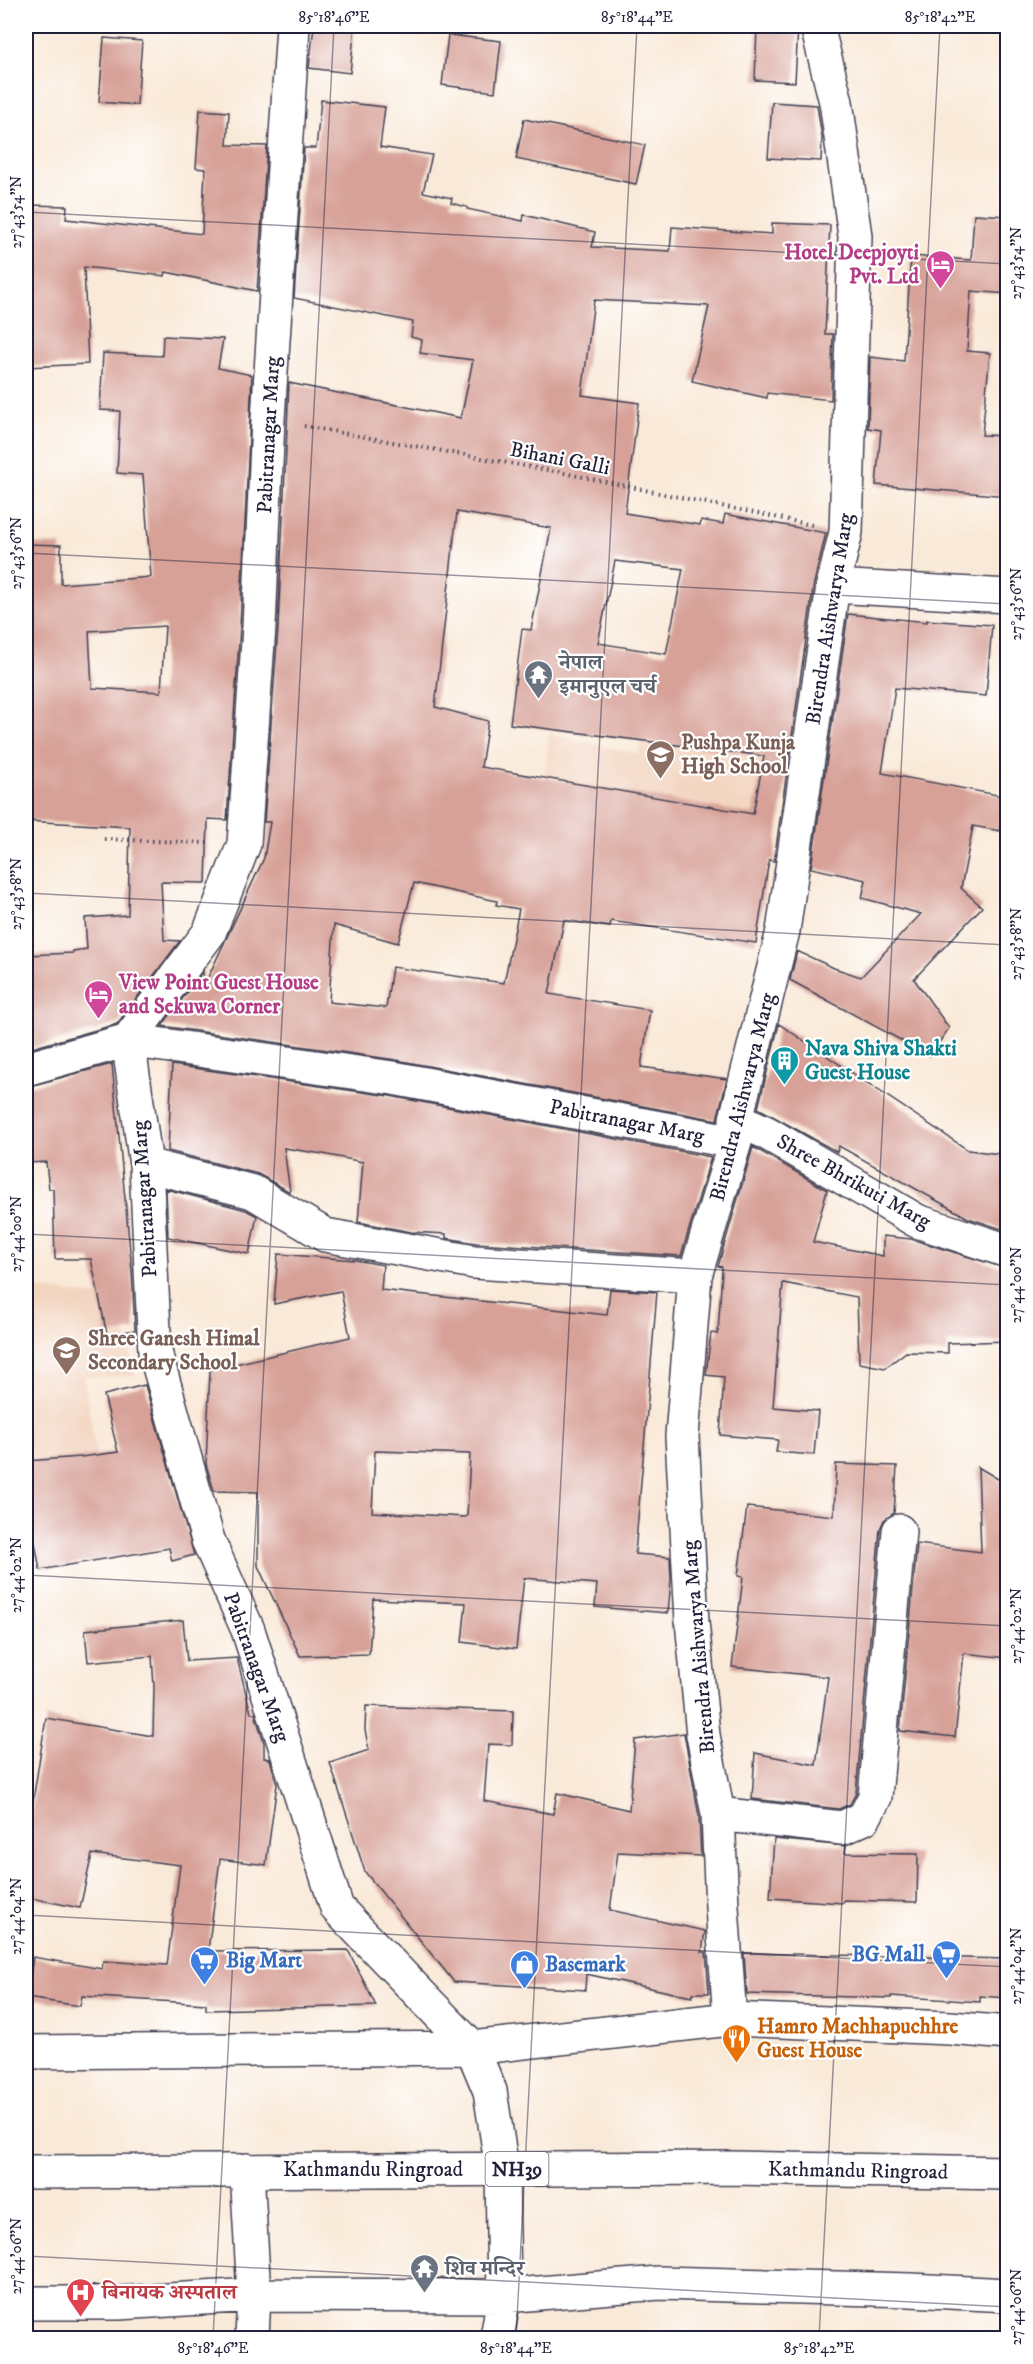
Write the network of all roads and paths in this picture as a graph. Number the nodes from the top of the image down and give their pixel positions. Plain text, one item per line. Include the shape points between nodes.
1 (293, 26) edge
2 (817, 26) edge
3 (268, 419) junction
4 (846, 532) junction
5 (833, 586) junction
6 (1008, 596) edge
7 (104, 839) dead end
8 (244, 844) junction
9 (128, 1040) junction
10 (26, 1069) edge
11 (735, 1130) junction
12 (146, 1165) junction
13 (1008, 1251) edge
14 (695, 1276) junction
15 (899, 1531) dead end
16 (718, 1815) junction
17 (730, 2019) junction
18 (1008, 2033) edge
19 (472, 2048) junction
20 (26, 2052) edge
21 (502, 2169) junction
22 (247, 2170) junction
23 (26, 2172) edge
24 (1008, 2174) edge
25 (254, 2295) junction
26 (1008, 2295) edge
27 (504, 2296) junction
28 (26, 2303) edge
29 (252, 2338) edge
30 (497, 2338) edge

1 - 3 main road, Pabitranagar Marg
2 - 4 main road, Birendra Aishwarya Marg via 836,102 855,236
3 - 4 path, Bihani Galli via 564,473
3 - 8 main road, Pabitranagar Marg
4 - 5 main road, Birendra Aishwarya Marg
5 - 6 main road
5 - 11 main road, Birendra Aishwarya Marg via 783,931
7 - 8 path
8 - 9 main road, Pabitranagar Marg via 209,933
9 - 10 main road
9 - 11 main road, Pabitranagar Marg
9 - 12 main road, Pabitranagar Marg
11 - 13 main road, Shree Bhrikuti Marg via 765,1132 917,1221
11 - 14 main road, Birendra Aishwarya Marg
12 - 14 main road via 253,1192 325,1235 474,1262
12 - 19 main road, Pabitranagar Marg via 155,1352 208,1540 248,1630 337,1908
14 - 16 main road, Birendra Aishwarya Marg via 682,1436 692,1621 703,1735
15 - 16 main road via 875,1797 864,1818 842,1828
16 - 17 main road, Birendra Aishwarya Marg
17 - 18 main road
17 - 19 main road
19 - 20 main road
19 - 21 main road, Pabitranagar Marg via 490,2091
21 - 22 main road, Kathmandu Ringroad / NH39
21 - 24 main road, Kathmandu Ringroad / NH39 via 734,2168
21 - 27 main road, Pabitranagar Marg
22 - 23 main road, Kathmandu Ringroad / NH39
22 - 25 main road
25 - 27 main road
25 - 28 main road via 118,2303
25 - 29 main road
26 - 27 main road via 659,2283
27 - 30 main road, Pabitranagar Marg

